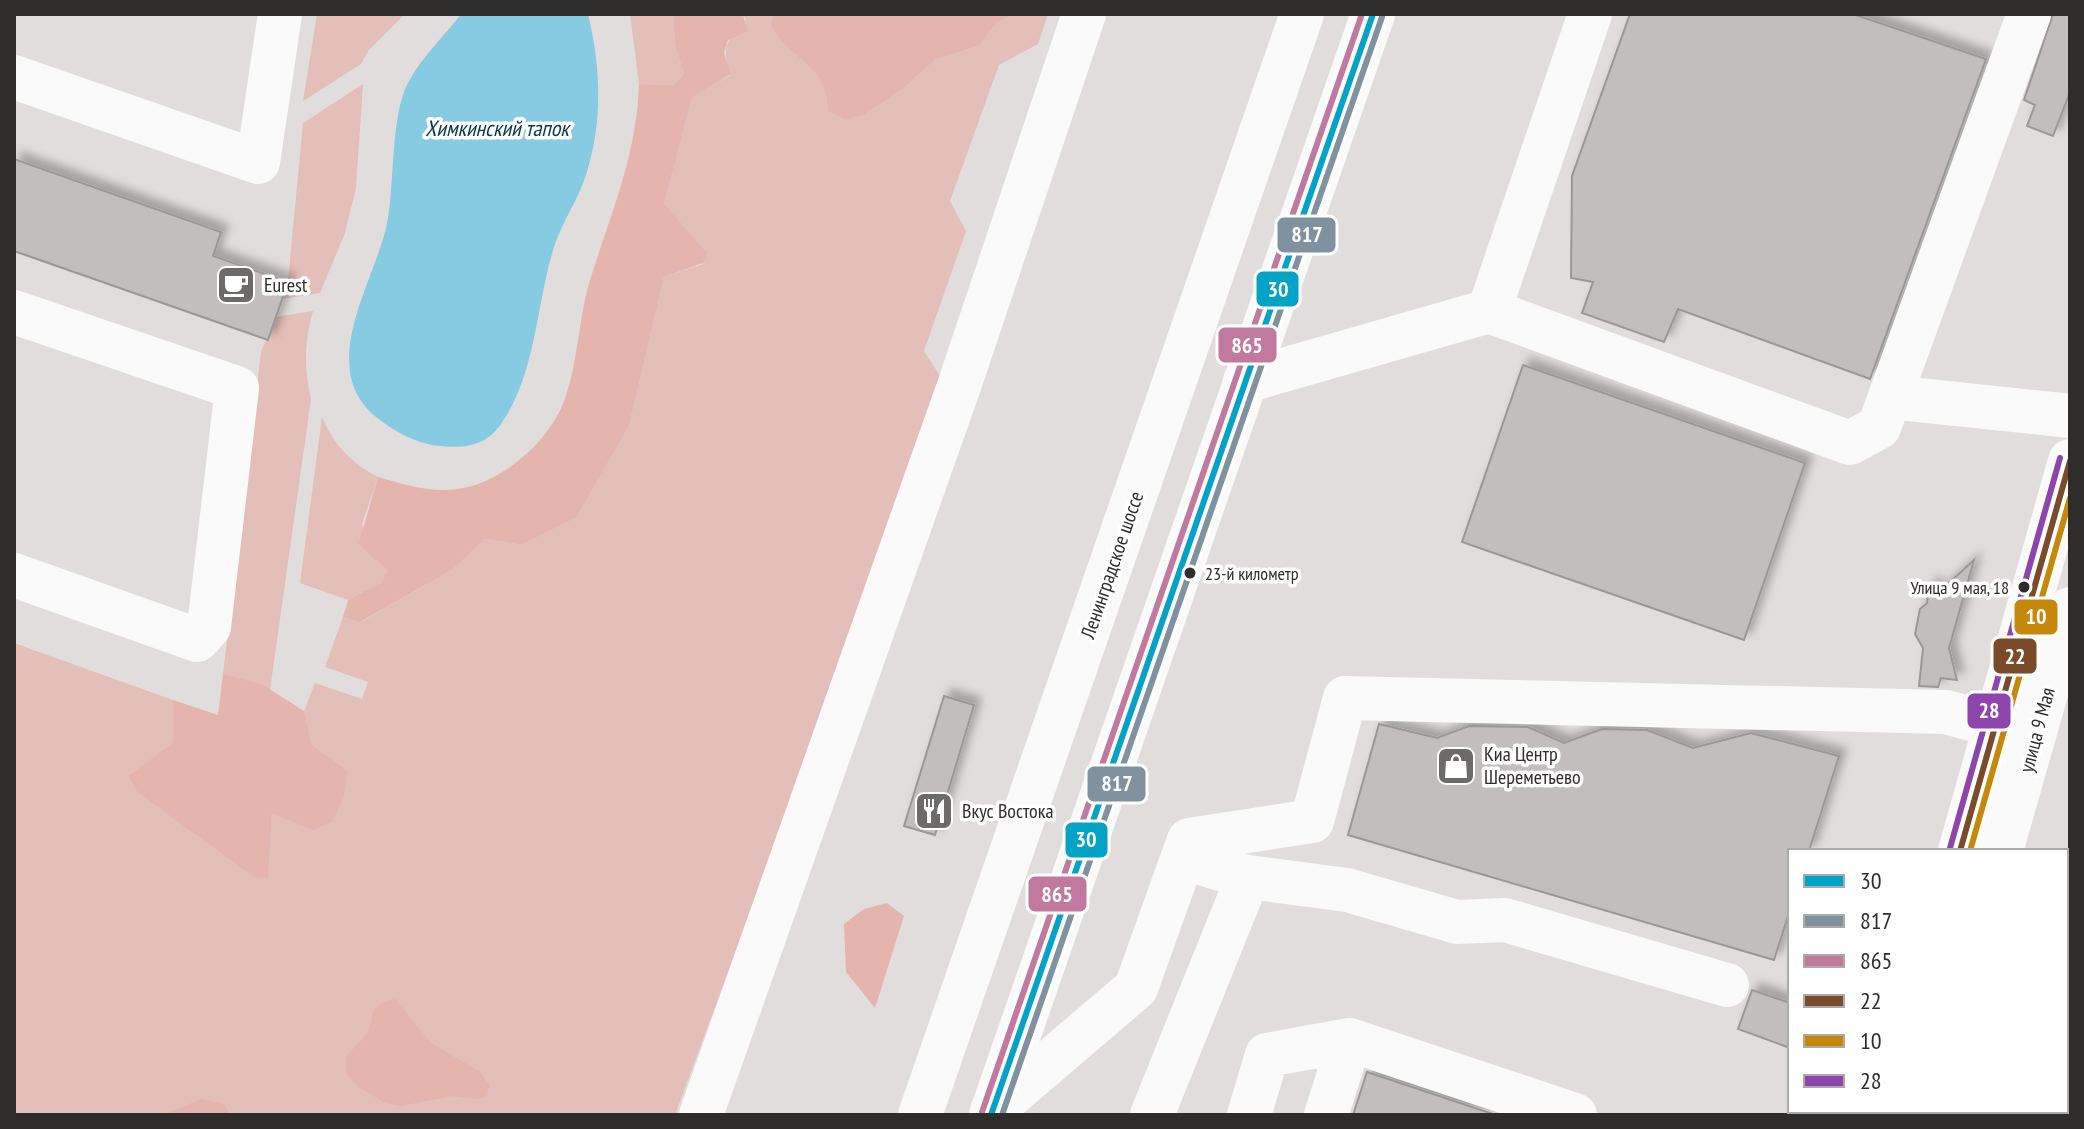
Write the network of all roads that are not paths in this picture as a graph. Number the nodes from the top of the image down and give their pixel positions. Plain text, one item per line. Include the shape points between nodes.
1 (280, 14) edge
2 (1084, 14) edge
3 (1302, 14) edge
4 (1373, 14) edge
5 (1590, 14) edge
6 (2029, 14) edge
7 (14, 77) edge
8 (1489, 311) junction
9 (14, 312) edge
10 (1245, 381) junction
11 (1890, 397) junction
12 (2070, 416) edge
13 (2070, 461) edge
14 (14, 575) edge
15 (2070, 609) edge
16 (1996, 726) junction
17 (1961, 849) edge
18 (2002, 849) edge
19 (1183, 858) junction
20 (1248, 877) junction
21 (1727, 985) dead end
22 (1350, 1040) junction
23 (991, 1113) edge
24 (701, 1115) edge
25 (920, 1115) edge
26 (1152, 1115) edge
27 (1249, 1115) edge
28 (1326, 1115) edge
29 (1575, 1115) edge

1 - 7 main road via 258,162
2 - 24 main road via 959,386
3 - 25 main road, Ленинградское шоссе
4 - 10 main road
5 - 8 main road
6 - 11 main road
8 - 10 main road
8 - 11 main road via 1850,443 1879,427
9 - 14 main road via 237,388 209,627 197,640
10 - 23 main road
11 - 12 main road
13 - 16 main road, улица 9 Мая
15 - 18 main road, улица 9 Мая
16 - 17 main road, улица 9 Мая
16 - 19 main road via 1946,712 1345,698 1312,821 1189,840
19 - 20 main road
19 - 23 main road via 1136,988
20 - 21 main road via 1347,890 1457,922 1505,920
20 - 26 main road
22 - 27 main road via 1267,1055
22 - 28 main road
22 - 29 main road

